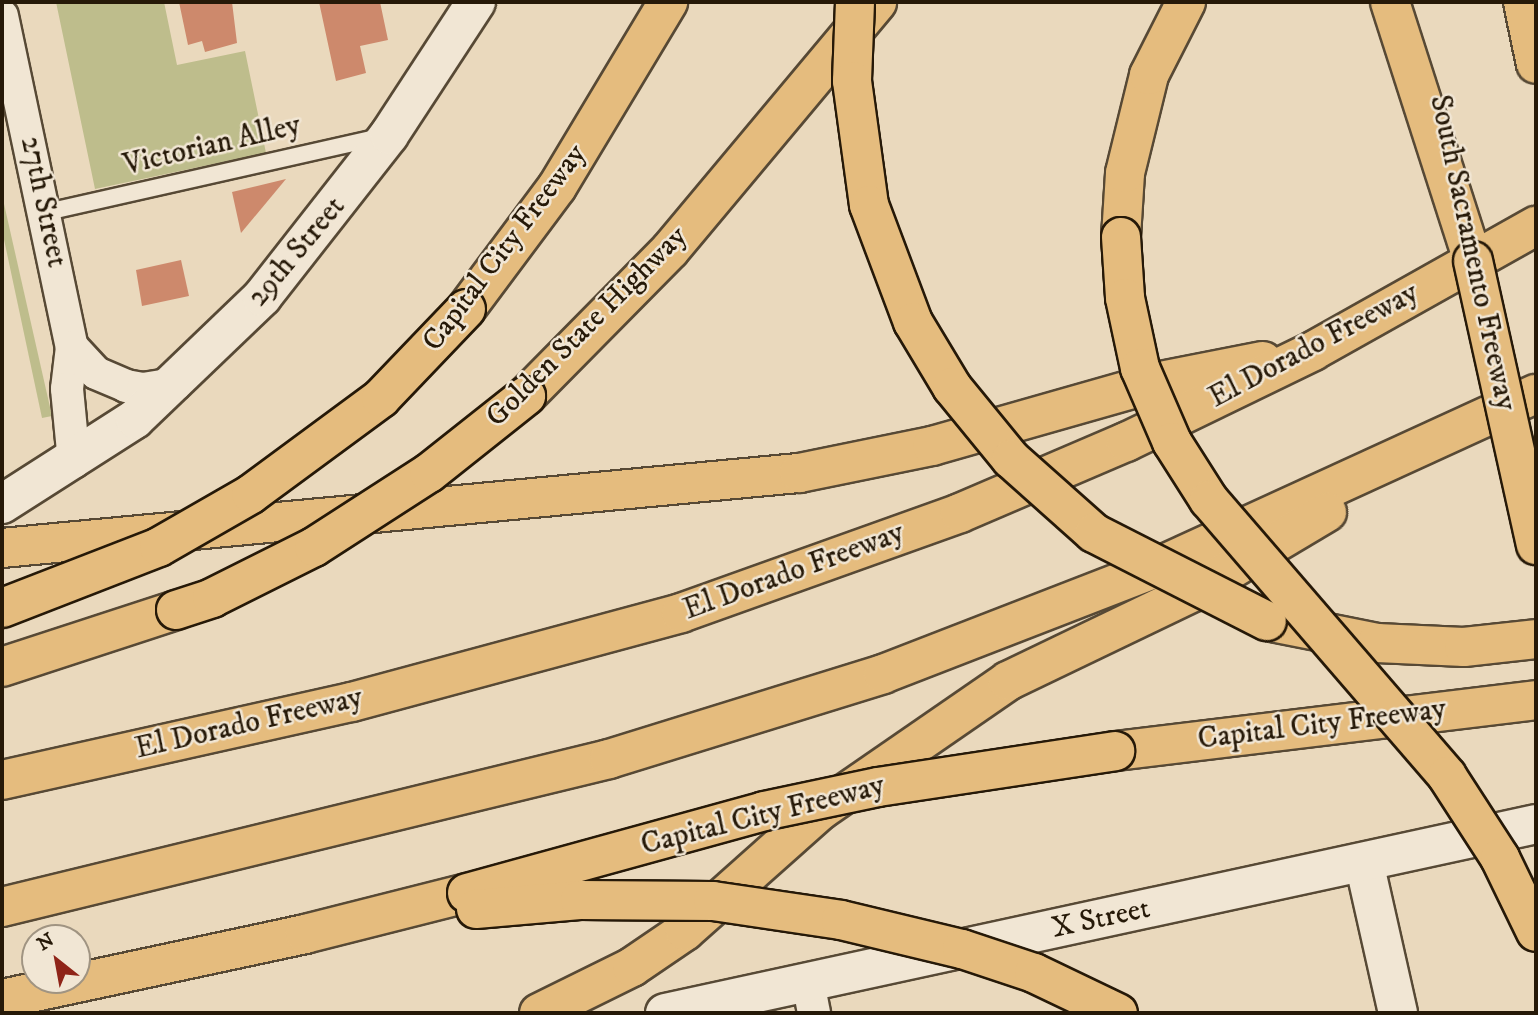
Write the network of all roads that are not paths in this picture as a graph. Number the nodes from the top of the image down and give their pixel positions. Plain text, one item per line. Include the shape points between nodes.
1 (476, 2) edge
2 (668, 2) edge
3 (855, 2) edge
4 (877, 2) edge
5 (1186, 2) edge
6 (1390, 2) edge
7 (1417, 2) edge
8 (1523, 2) edge
9 (2, 16) edge
10 (1536, 64) edge
11 (389, 135) junction
12 (47, 212) junction
13 (1536, 226) edge
14 (1473, 261) junction
15 (72, 347) junction
16 (1313, 351) junction
17 (176, 384) junction
18 (1536, 394) edge
19 (1468, 428) junction
20 (74, 462) junction
21 (2, 504) edge
22 (1536, 545) edge
23 (2, 548) edge
24 (2, 608) edge
25 (1536, 639) edge
26 (2, 667) edge
27 (1536, 699) edge
28 (2, 780) edge
29 (1536, 824) edge
30 (1364, 862) junction
31 (471, 901) junction
32 (2, 907) edge
33 (1536, 932) edge
34 (811, 998) edge
35 (2, 999) edge
36 (538, 1013) edge
37 (665, 1013) edge
38 (1118, 1013) edge
39 (1398, 1013) edge

1 - 11 main road, 29th Street
2 - 24 highway, Capital City Freeway, bridge via 557,187 466,309 381,398 251,494 159,547
3 - 25 highway, bridge via 852,81 869,205 903,300 952,387 1011,459 1094,533 1267,621 1377,643 1464,647
4 - 26 highway, Golden State Highway, bridge via 670,250 526,396 429,473 314,547 212,598
5 - 33 highway, bridge via 1149,75 1125,173 1121,237 1125,299 1140,368 1172,442 1209,500 1447,776 1500,858
6 - 14 highway
7 - 14 highway, South Sacramento Freeway
8 - 10 highway
9 - 12 street, 27th Street
11 - 12 lane, Victorian Alley
11 - 17 main road, 29th Street via 262,297
12 - 15 street, 27th Street
13 - 16 highway, El Dorado Freeway
14 - 22 highway, South Sacramento Freeway, bridge
15 - 17 street via 96,373 126,386 143,389
15 - 20 street, 27th Street via 67,389
16 - 23 highway via 1156,382 932,446 799,473
16 - 28 highway, El Dorado Freeway via 1126,442 960,513 681,613 352,702
17 - 20 main road, 29th Street
18 - 19 highway
19 - 32 highway via 1151,570 883,674 610,759
19 - 36 highway via 1193,592 1008,681 821,810 685,930 632,967
20 - 21 main road, 29th Street
27 - 31 highway, Capital City Freeway, bridge via 1115,751 878,787 764,811
29 - 30 main road, X Street
30 - 34 main road, X Street
30 - 39 main road
31 - 35 highway, Capital City Freeway
31 - 38 highway, bridge via 713,901 841,920 962,949 1034,973
34 - 37 main road, X Street

